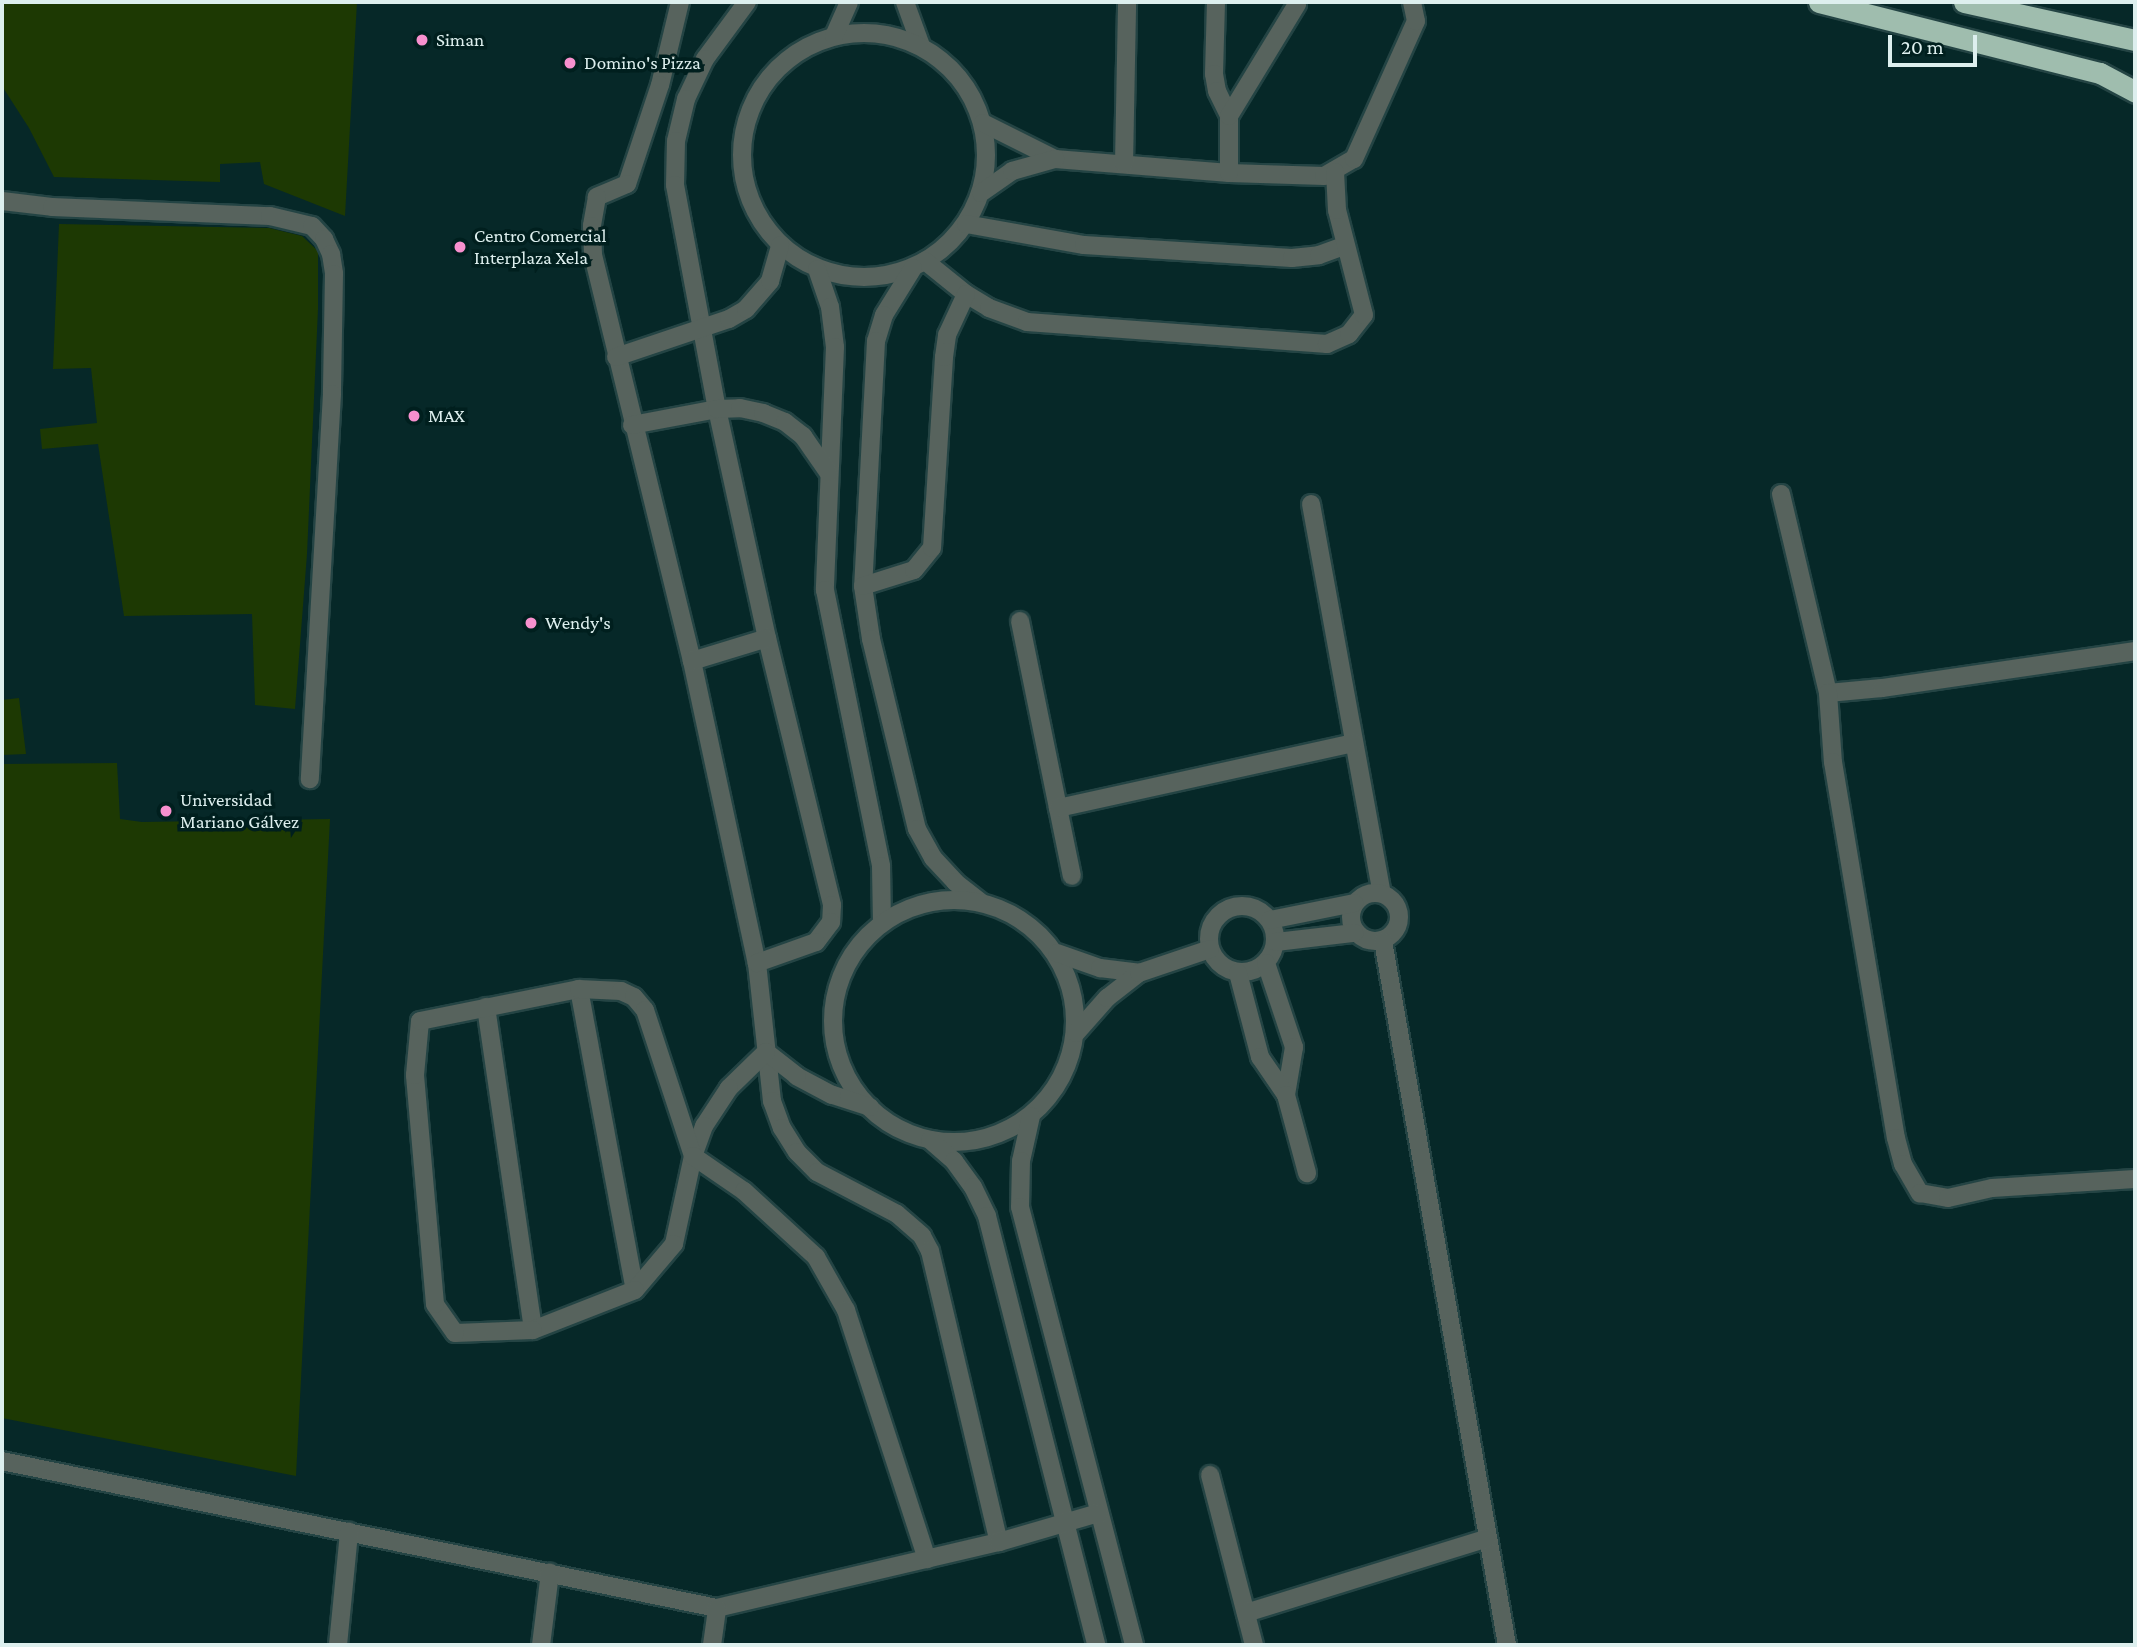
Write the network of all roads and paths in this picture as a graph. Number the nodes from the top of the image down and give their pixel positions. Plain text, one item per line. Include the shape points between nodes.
1 (680, 2) edge
2 (747, 2) edge
3 (849, 2) edge
4 (905, 2) edge
5 (1127, 2) edge
6 (1216, 2) edge
7 (1412, 2) edge
8 (1819, 2) edge
9 (1964, 2) edge
10 (1297, 4) dead end
11 (2035, 8) edge
12 (834, 36) junction
13 (2135, 40) edge
14 (920, 46) junction
15 (2135, 92) edge
16 (1229, 116) junction
17 (983, 123) junction
18 (1055, 159) junction
19 (1124, 164) junction
20 (1335, 172) junction
21 (1229, 173) junction
22 (981, 193) junction
23 (2, 201) edge
24 (966, 224) junction
25 (780, 246) junction
26 (1344, 247) junction
27 (919, 264) junction
28 (817, 269) junction
29 (966, 294) junction
30 (702, 328) junction
31 (616, 357) junction
32 (717, 409) junction
33 (632, 425) junction
34 (829, 474) junction
35 (1781, 494) dead end
36 (1311, 504) dead end
37 (863, 586) junction
38 (1020, 621) dead end
39 (767, 638) junction
40 (2135, 651) edge
41 (692, 661) junction
42 (1828, 693) junction
43 (1354, 743) junction
44 (310, 779) dead end
45 (1058, 808) junction
46 (1072, 876) dead end
47 (1382, 893) junction
48 (981, 902) junction
49 (1354, 903) junction
50 (1270, 920) junction
51 (882, 922) junction
52 (1354, 933) junction
53 (1383, 941) junction
54 (1276, 942) junction
55 (1210, 949) junction
56 (1057, 953) junction
57 (757, 963) junction
58 (1266, 963) junction
59 (1238, 973) junction
60 (1139, 974) junction
61 (579, 989) junction
62 (486, 1007) junction
63 (1076, 1032) junction
64 (766, 1052) junction
65 (1286, 1095) junction
66 (870, 1107) junction
67 (1031, 1116) junction
68 (930, 1140) junction
69 (692, 1156) junction
70 (1307, 1173) dead end
71 (2135, 1179) edge
72 (635, 1290) junction
73 (533, 1329) junction
74 (2, 1461) edge
75 (1210, 1475) dead end
76 (1099, 1513) junction
77 (1064, 1523) junction
78 (349, 1532) junction
79 (1488, 1538) junction
80 (999, 1542) junction
81 (927, 1559) junction
82 (550, 1573) junction
83 (717, 1608) junction
84 (1246, 1613) junction
85 (338, 1645) edge
86 (541, 1645) edge
87 (712, 1645) edge
88 (1096, 1645) edge
89 (1134, 1645) edge
90 (1254, 1645) edge
91 (1507, 1645) edge

1 - 31 street via 660,85 627,184 597,197 593,255
2 - 30 street via 705,59 686,99 676,141 675,185
3 - 12 street
4 - 14 street
5 - 19 street
6 - 16 street via 1214,74
7 - 20 street via 1416,21 1354,159
8 - 15 highway via 2101,73
9 - 11 highway
10 - 16 street
11 - 13 highway
12 - 14 street via 878,33
12 - 25 street via 794,54 763,85 744,124 741,168 753,210
14 - 17 street via 960,78
16 - 21 street
17 - 18 street
17 - 22 street via 987,158
18 - 19 street
18 - 22 street via 1012,171
19 - 21 street
20 - 21 street via 1312,178
20 - 26 street
22 - 24 street
23 - 44 street via 270,216 312,226 324,239 334,274 332,394
24 - 26 street via 1084,245 1264,256 1319,255
24 - 27 street via 943,250
25 - 28 street
25 - 30 street via 770,281 759,296 729,319
26 - 29 street via 1358,282 1364,315 1349,334 1327,344 1027,322
27 - 28 street via 870,277
27 - 29 street
27 - 37 street via 884,314 876,341
28 - 34 street via 830,307 835,347
29 - 37 street via 947,335 944,357 932,548 914,570
30 - 31 street
30 - 32 street
31 - 33 street
32 - 33 street
32 - 34 street via 740,408 785,422 803,436
32 - 39 street
33 - 41 street
34 - 51 street via 825,590 881,866
35 - 42 street
36 - 43 street
37 - 48 street via 871,639 917,829 933,858
38 - 45 street
39 - 41 street
39 - 57 street via 832,914 827,930 816,942
40 - 42 street
41 - 57 street
42 - 71 street via 1833,762 1896,1138 1903,1164 1920,1193 1948,1198 1992,1188
43 - 45 street
43 - 47 street
45 - 46 street
47 - 49 street via 1366,893
47 - 53 street via 1395,902 1400,917 1395,932
48 - 51 street via 930,901
48 - 56 street via 1024,920
49 - 50 street
49 - 52 street via 1349,918
50 - 54 street
50 - 55 street via 1250,907 1227,910 1212,926
51 - 66 street via 850,956 833,1000 834,1047 853,1090
52 - 53 street via 1367,941
52 - 54 street
53 - 79 street
54 - 58 street
55 - 59 street via 1216,961
55 - 60 street
56 - 60 street via 1100,968
56 - 63 street via 1074,991
57 - 64 street
58 - 59 street
58 - 65 street via 1294,1047
59 - 65 street via 1260,1057
60 - 63 street via 1107,998
61 - 62 street
61 - 69 street via 621,991 645,1010
61 - 72 street
62 - 73 street
62 - 73 street via 420,1021 415,1074 435,1304 455,1333
63 - 67 street via 1062,1079
64 - 66 street via 832,1095
64 - 69 street via 729,1088 704,1126
64 - 80 street via 772,1101 797,1152 817,1172 911,1224 930,1251
65 - 70 street
66 - 68 street via 886,1122
67 - 68 street via 1000,1134 977,1140
67 - 76 street via 1021,1161 1020,1207
68 - 77 street via 973,1187 987,1216
69 - 72 street via 674,1244
69 - 81 street via 744,1191 816,1257 846,1310
72 - 73 street
74 - 78 street
75 - 84 street
76 - 77 street
76 - 89 street
77 - 80 street
77 - 88 street
78 - 82 street
78 - 85 street
79 - 84 street
79 - 91 street
80 - 81 street
81 - 83 street
82 - 83 street
82 - 86 street
83 - 87 street
84 - 90 street

